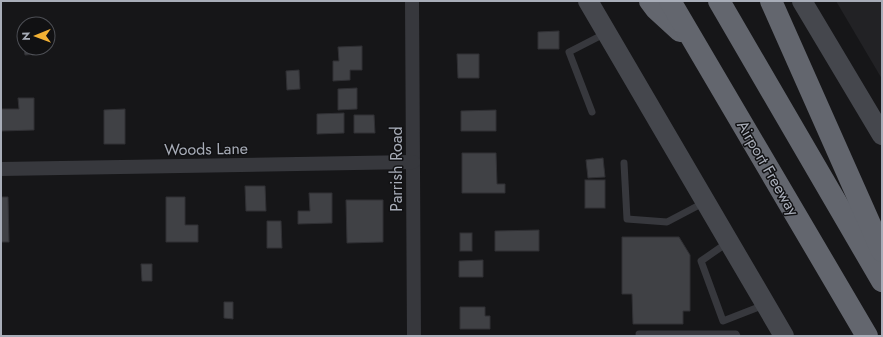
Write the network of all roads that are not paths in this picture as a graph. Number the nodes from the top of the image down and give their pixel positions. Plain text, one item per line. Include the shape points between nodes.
1 (412, 1) edge
2 (588, 1) edge
3 (650, 1) edge
4 (670, 1) edge
5 (719, 1) edge
6 (771, 1) edge
7 (802, 1) edge
8 (606, 32) junction
9 (696, 46) junction
10 (592, 112) dead end
11 (882, 135) edge
12 (412, 162) junction
13 (624, 163) dead end
14 (1, 169) edge
15 (705, 202) junction
16 (729, 242) junction
17 (882, 251) edge
18 (882, 280) edge
19 (766, 305) junction
20 (781, 333) edge
21 (639, 334) dead end
22 (414, 336) edge
23 (737, 336) edge
24 (867, 336) edge

1 - 12 street, Parrish Road
2 - 8 main road
3 - 9 highway
4 - 9 highway, Airport Freeway
5 - 18 highway
6 - 17 highway
7 - 11 main road
8 - 10 lane via 569,52
8 - 15 main road
9 - 24 highway, Airport Freeway
12 - 14 street, Woods Lane
12 - 22 street, Parrish Road
13 - 15 lane via 627,220 667,222
15 - 16 main road
16 - 19 main road
16 - 19 lane via 700,261 723,321
19 - 20 main road
21 - 23 lane

